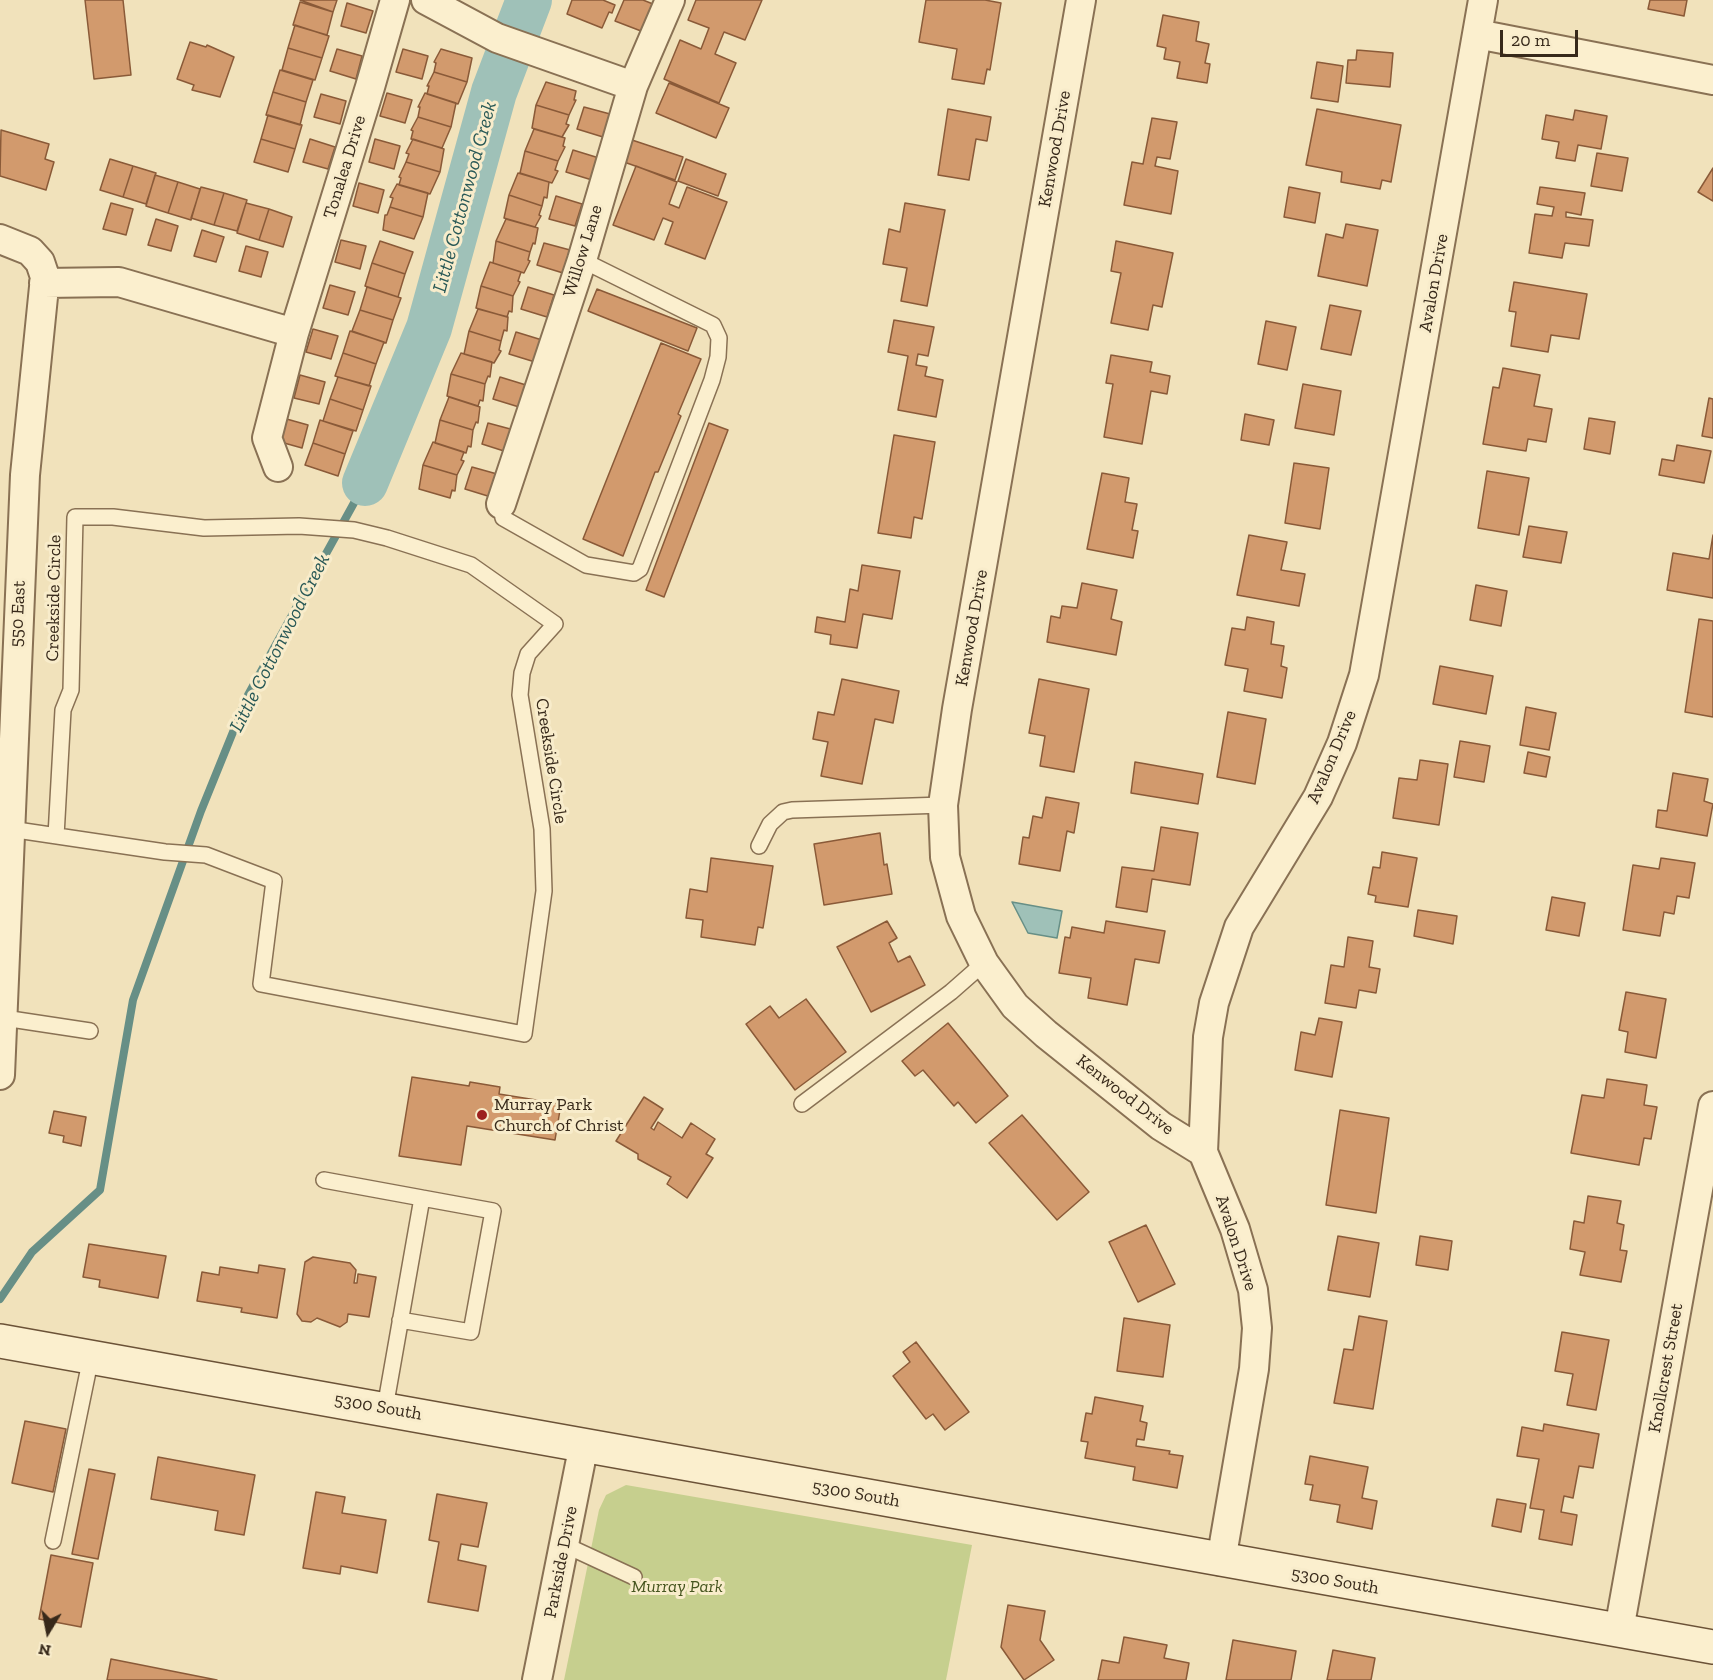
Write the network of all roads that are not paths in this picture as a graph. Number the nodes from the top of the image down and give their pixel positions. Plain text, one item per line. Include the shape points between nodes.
1 (395, 0) edge
2 (426, 0) edge
3 (670, 0) edge
4 (1081, 0) edge
5 (1483, 0) edge
6 (1477, 34) junction
7 (1713, 80) edge
8 (633, 86) junction
9 (0, 239) edge
10 (582, 260) junction
11 (42, 273) junction
12 (294, 333) junction
13 (278, 467) dead end
14 (501, 504) joint
15 (8, 668) edge
16 (943, 805) junction
17 (56, 836) junction
18 (6, 845) edge
19 (759, 846) dead end
20 (984, 963) junction
21 (4, 1018) junction
22 (90, 1031) dead end
23 (0, 1075) edge
24 (802, 1104) dead end
25 (1713, 1106) edge
26 (1203, 1152) junction
27 (324, 1180) dead end
28 (422, 1198) junction
29 (400, 1320) junction
30 (0, 1341) edge
31 (91, 1357) junction
32 (385, 1408) junction
33 (584, 1444) junction
34 (53, 1541) dead end
35 (566, 1545) junction
36 (1221, 1561) junction
37 (634, 1577) dead end
38 (1619, 1630) junction
39 (1713, 1647) edge
40 (537, 1680) edge

1 - 12 street, Tonalea Drive
2 - 8 street via 497,38
3 - 8 street, Willow Lane
4 - 16 street, Kenwood Drive
5 - 6 street, Avalon Drive
6 - 7 street
6 - 26 street, Avalon Drive via 1364,675 1342,743 1318,797 1245,917 1223,970 1208,1037
8 - 10 street, Willow Lane
9 - 11 street via 30,251
10 - 14 street, Willow Lane
10 - 14 lane via 713,325 719,338 712,380 640,569 634,573 586,565 503,518
11 - 12 street via 119,282
11 - 15 street, 550 East
12 - 13 street, Tonalea Drive via 267,438
15 - 18 street, 550 East
16 - 19 lane via 783,812 770,824
16 - 20 street, Kenwood Drive via 945,857 961,916
17 - 17 lane, Creekside Circle via 206,855 274,881 261,984 524,1034 544,891 542,829 520,695 528,654 555,624 471,565 354,530 313,526 204,528 113,517 75,517 71,690 63,710
17 - 18 lane, Creekside Circle
18 - 21 street, 550 East
20 - 24 lane
20 - 26 street, Kenwood Drive via 1015,1006 1046,1034 1161,1126
21 - 22 lane
21 - 23 street, 550 East
25 - 38 street, Knollcrest Street
26 - 36 street, Avalon Drive via 1235,1229 1250,1280 1257,1328 1254,1369
27 - 28 lane
28 - 29 lane
28 - 29 lane via 494,1211 471,1332
29 - 32 lane
30 - 31 main road, 5300 South
31 - 32 main road, 5300 South
31 - 34 lane
32 - 33 main road, 5300 South
33 - 35 street, Parkside Drive
33 - 36 main road, 5300 South
35 - 37 lane
35 - 40 street, Parkside Drive
36 - 38 main road, 5300 South
38 - 39 main road, 5300 South

